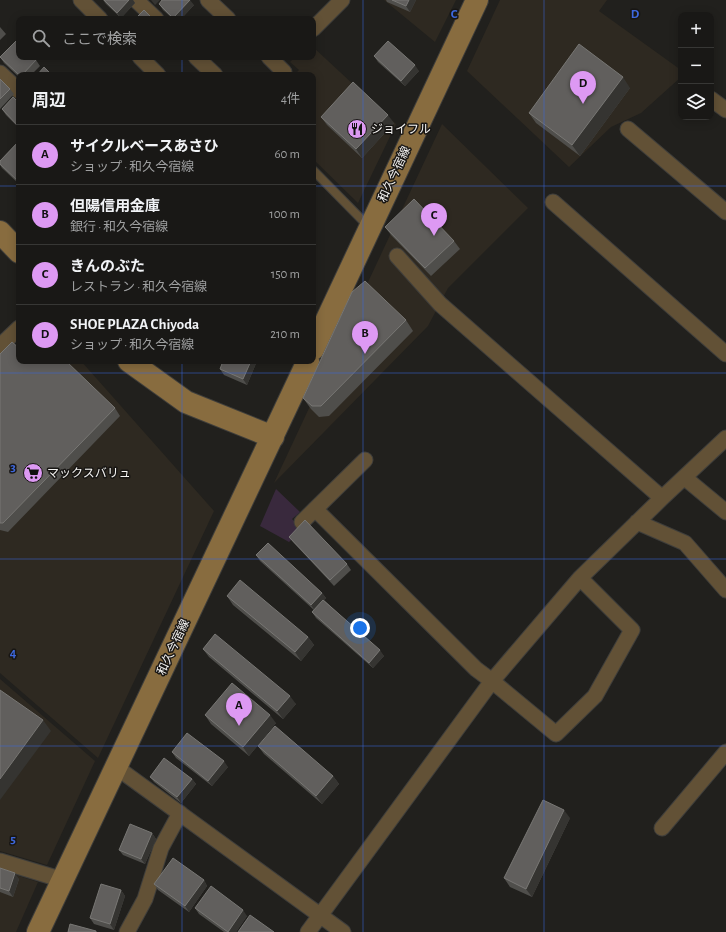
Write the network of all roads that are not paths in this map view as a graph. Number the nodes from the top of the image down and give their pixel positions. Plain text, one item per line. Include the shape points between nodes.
1 (81, 0) edge
2 (136, 0) edge
3 (208, 0) edge
4 (342, 0) edge
5 (477, 0) edge
6 (97, 16) edge
7 (153, 16) edge
8 (225, 16) edge
9 (316, 26) edge
10 (143, 60) edge
11 (199, 60) edge
12 (155, 72) edge
13 (212, 72) edge
14 (0, 73) edge
15 (16, 88) edge
16 (714, 101) edge
17 (726, 110) edge
18 (628, 129) dead end
19 (316, 173) edge
20 (553, 202) dead end
21 (726, 212) edge
22 (369, 227) junction
23 (0, 232) edge
24 (16, 249) edge
25 (397, 256) dead end
26 (16, 331) edge
27 (316, 342) edge
28 (0, 346) edge
29 (726, 354) edge
30 (133, 364) edge
31 (307, 364) edge
32 (273, 436) junction
33 (726, 438) edge
34 (365, 460) dead end
35 (685, 478) junction
36 (662, 498) junction
37 (315, 509) junction
38 (726, 512) edge
39 (302, 522) edge
40 (638, 522) junction
41 (580, 578) junction
42 (726, 590) edge
43 (492, 681) junction
44 (726, 752) edge
45 (116, 767) junction
46 (180, 813) junction
47 (662, 828) dead end
48 (0, 861) edge
49 (63, 880) junction
50 (319, 916) junction
51 (38, 932) edge
52 (127, 932) edge
53 (308, 932) edge
54 (342, 932) edge

1 - 6 street
2 - 7 street
3 - 8 street
4 - 9 street
5 - 22 main road, 和久今宿線
10 - 12 street
11 - 13 street
14 - 15 street
16 - 17 street
18 - 21 street
19 - 22 lane
20 - 29 street
22 - 27 main road, 和久今宿線
23 - 24 main road
25 - 36 street via 440,304
26 - 28 street
30 - 32 main road via 186,402
31 - 32 main road, 和久今宿線
32 - 45 main road, 和久今宿線
33 - 35 street
34 - 37 street
35 - 36 street
35 - 38 street
36 - 40 street
37 - 39 street
37 - 43 street via 476,669
40 - 41 street
40 - 42 street via 686,543
41 - 43 street
41 - 43 street via 632,630 595,696 556,734
43 - 50 street
44 - 47 street
45 - 46 street
45 - 49 main road, 和久今宿線
46 - 50 street
46 - 52 street via 161,848 145,899
48 - 49 street
49 - 51 main road, 和久今宿線
50 - 53 street
50 - 54 street

